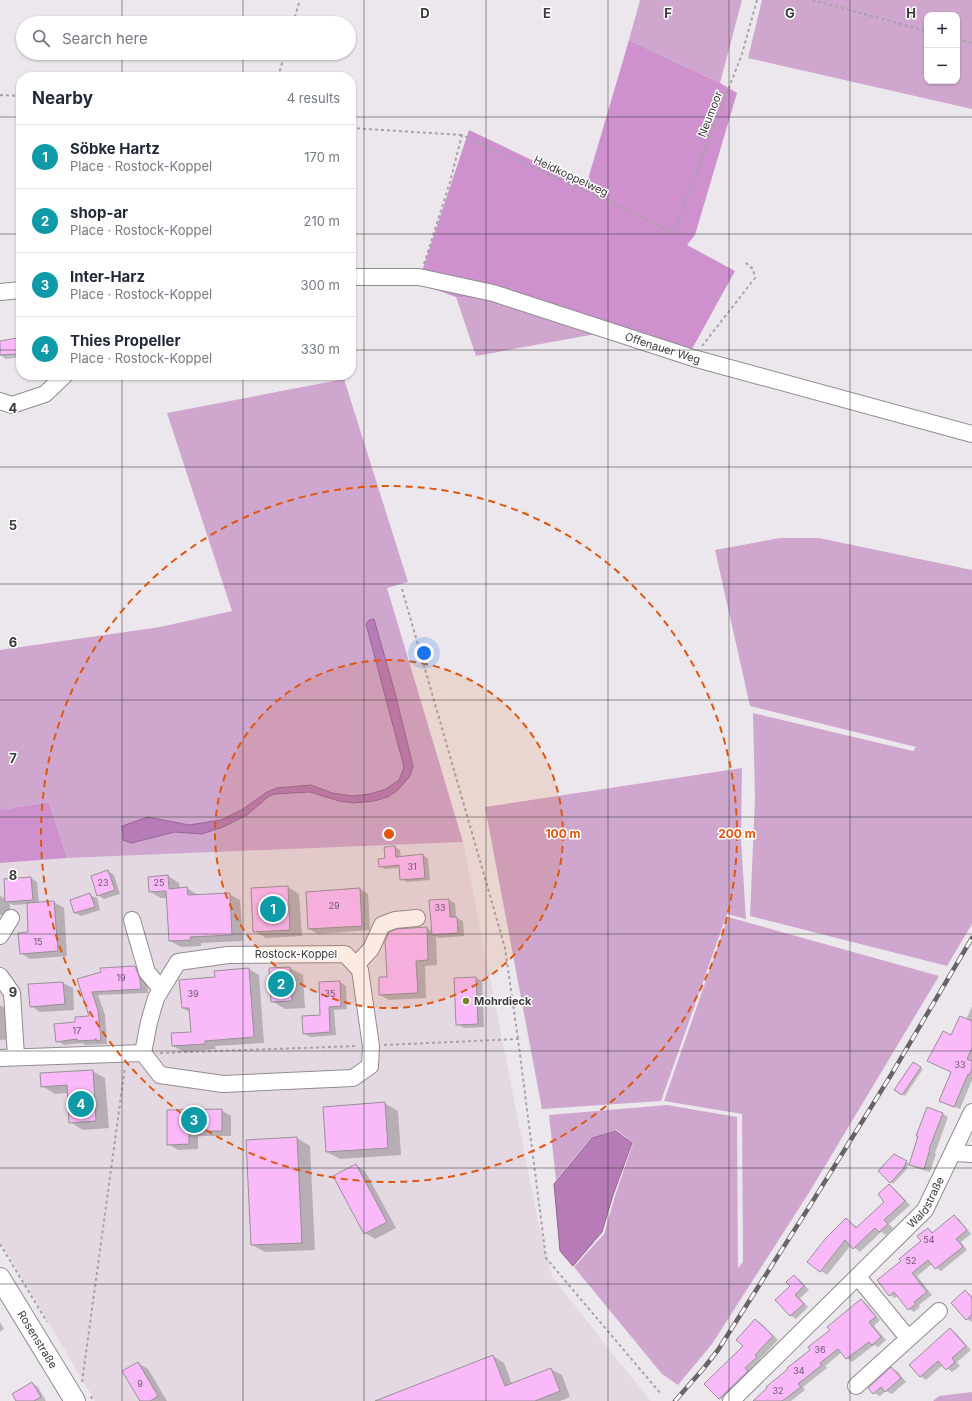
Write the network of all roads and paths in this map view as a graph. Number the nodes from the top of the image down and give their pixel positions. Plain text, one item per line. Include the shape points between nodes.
1 (300, 0) edge
2 (757, 0) edge
3 (812, 0) edge
4 (295, 16) edge
5 (924, 30) edge
6 (960, 40) edge
7 (972, 43) edge
8 (283, 60) edge
9 (279, 72) edge
10 (0, 95) edge
11 (16, 96) edge
12 (356, 128) edge
13 (462, 135) junction
14 (673, 233) joint
15 (745, 262) dead end
16 (356, 277) edge
17 (419, 277) junction
18 (16, 290) edge
19 (0, 292) edge
20 (693, 358) junction
21 (60, 380) edge
22 (0, 401) edge
23 (972, 434) edge
24 (402, 589) dead end
25 (11, 918) dead end
26 (416, 918) dead end
27 (132, 920) dead end
28 (0, 936) edge
29 (356, 965) junction
30 (1, 978) edge
31 (162, 989) junction
32 (518, 1039) junction
33 (371, 1046) junction
34 (126, 1053) junction
35 (143, 1054) junction
36 (16, 1056) junction
37 (0, 1058) edge
38 (972, 1112) edge
39 (953, 1153) junction
40 (972, 1154) edge
41 (858, 1277) junction
42 (0, 1278) edge
43 (939, 1311) dead end
44 (908, 1338) junction
45 (856, 1386) dead end
46 (661, 1394) dead end
47 (74, 1398) edge
48 (731, 1401) edge

1 - 4 path
2 - 14 path, Neumoor via 742,54
3 - 5 path
6 - 7 path
8 - 9 path
10 - 11 path
12 - 13 path, Heidkoppelweg
13 - 14 path, Heidkoppelweg
13 - 17 path via 450,182
15 - 20 path via 753,268 755,278
16 - 17 street, Offenauer Weg
17 - 20 street, Offenauer Weg via 492,292
18 - 19 street
20 - 23 street, Offenauer Weg
21 - 22 street via 45,394 12,406
24 - 32 path via 505,948
25 - 28 street
26 - 29 street via 395,920 382,925 371,949
27 - 31 street via 147,972
29 - 31 street, Rostock-Koppel via 345,954 228,955 178,962
29 - 33 street via 360,970
30 - 36 street via 12,993
31 - 35 street, Rostock-Koppel via 156,998
32 - 33 path
32 - 46 path via 546,1258
33 - 35 path
33 - 35 street via 370,1066 353,1078 223,1084 160,1075
34 - 35 street
34 - 36 street
34 - 47 path via 82,1382
36 - 37 street
38 - 39 street, Waldstraße
39 - 40 street
39 - 41 street, Waldstraße via 925,1210
41 - 44 street
41 - 48 street, Waldstraße
42 - 47 main road, Rosenstraße
43 - 44 street
44 - 45 street

